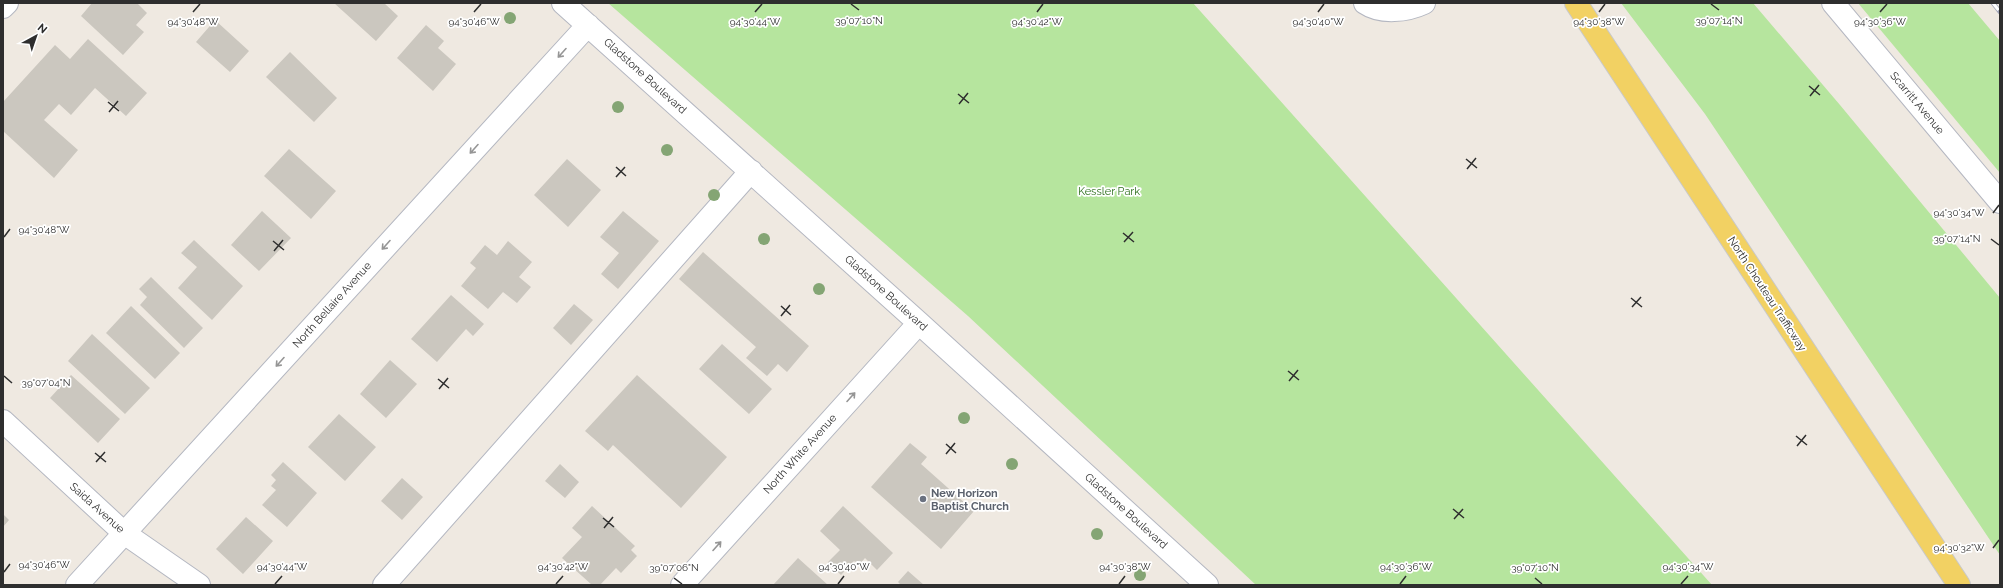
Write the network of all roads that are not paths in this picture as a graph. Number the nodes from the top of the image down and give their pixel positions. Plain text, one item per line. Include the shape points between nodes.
1 (7, 3) edge
2 (563, 3) edge
3 (1365, 3) edge
4 (1424, 3) edge
5 (1576, 3) edge
6 (1833, 3) edge
7 (3, 7) edge
8 (588, 24) junction
9 (751, 171) junction
10 (2000, 202) edge
11 (919, 323) junction
12 (3, 421) edge
13 (124, 533) junction
14 (77, 585) edge
15 (199, 585) edge
16 (384, 585) edge
17 (682, 585) edge
18 (1207, 585) edge
19 (1959, 585) edge

1 - 7 street
2 - 8 street, Gladstone Boulevard
3 - 4 street via 1374,9 1410,9
5 - 19 main road, North Chouteau Trafficway
6 - 10 street, Scarritt Avenue
8 - 9 street, Gladstone Boulevard
8 -> 13 street, North Bellaire Avenue
9 - 11 street, Gladstone Boulevard
9 - 16 street
17 -> 11 street, North White Avenue
11 - 18 street, Gladstone Boulevard
12 - 13 street, Saida Avenue
13 - 14 street, North Bellaire Avenue
13 - 15 street, Saida Avenue

